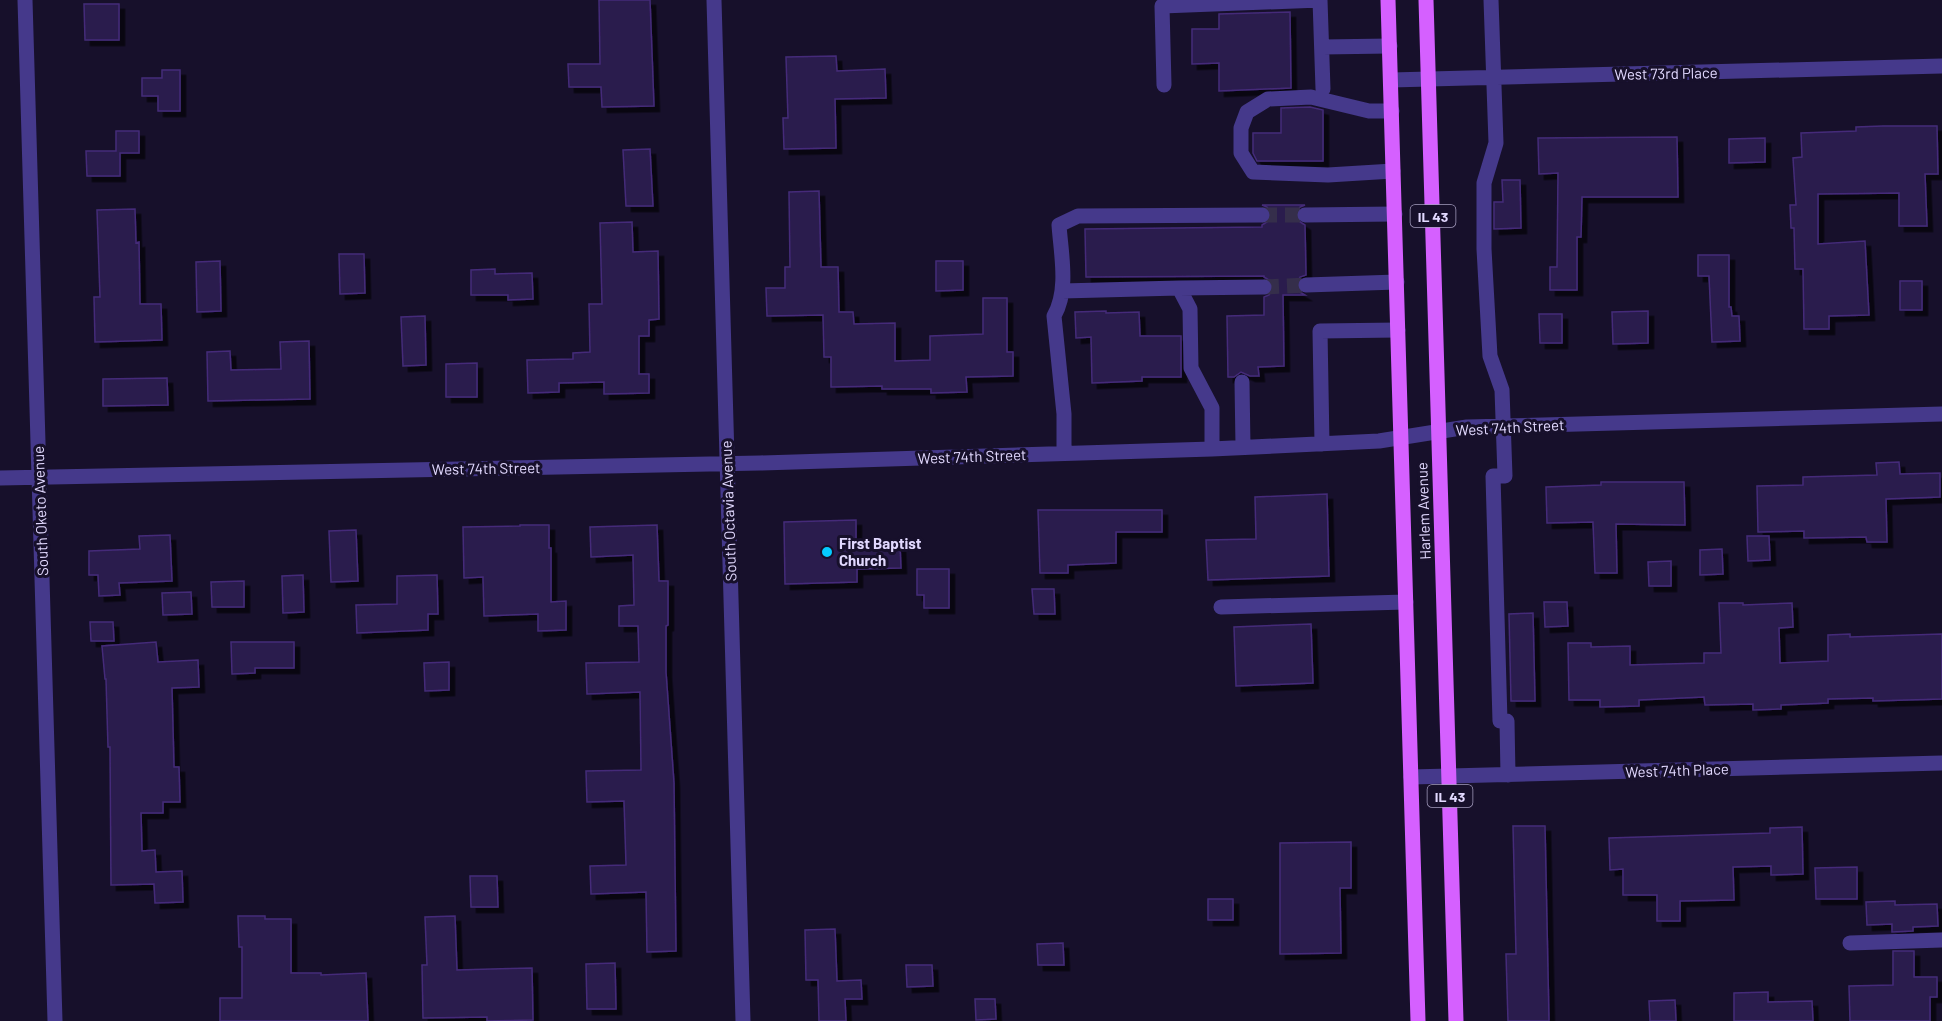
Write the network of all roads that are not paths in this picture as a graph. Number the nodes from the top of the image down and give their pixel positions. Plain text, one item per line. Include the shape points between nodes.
1 (25, 0) edge
2 (714, 0) edge
3 (1388, 0) edge
4 (1426, 0) edge
5 (1491, 0) edge
6 (1390, 46) junction
7 (1322, 47) junction
8 (1942, 66) edge
9 (1494, 78) junction
10 (1429, 79) junction
11 (1391, 80) junction
12 (1164, 85) dead end
13 (1323, 89) dead end
14 (1392, 111) junction
15 (1393, 171) junction
16 (1395, 214) junction
17 (1262, 215) tunnel mouth
18 (1305, 216) tunnel mouth
19 (1397, 282) junction
20 (1306, 285) tunnel mouth
21 (1264, 287) tunnel mouth
22 (1179, 288) junction
23 (1062, 291) junction
24 (1398, 330) junction
25 (1242, 382) dead end
26 (1942, 414) edge
27 (1504, 425) junction
28 (1439, 432) junction
29 (1401, 438) junction
30 (1322, 444) junction
31 (1243, 447) junction
32 (1212, 449) junction
33 (1064, 453) junction
34 (726, 464) junction
35 (39, 476) junction
36 (0, 478) edge
37 (1406, 602) junction
38 (1221, 607) dead end
39 (1942, 763) edge
40 (1508, 775) junction
41 (1449, 776) junction
42 (1411, 777) junction
43 (1942, 940) edge
44 (1850, 943) dead end
45 (55, 1021) edge
46 (743, 1021) edge
47 (1418, 1021) edge
48 (1456, 1021) edge

1 - 35 street, South Oketo Avenue
2 - 34 street, South Octavia Avenue
3 - 6 main road, Harlem Avenue / IL 43
4 - 10 main road, Harlem Avenue / IL 43
5 - 9 street
6 - 7 street
6 - 11 main road, Harlem Avenue / IL 43
7 - 12 street via 1320,0 1162,6
7 - 13 street
8 - 9 street, West 73rd Place
9 - 10 street, West 73rd Place
9 - 27 street via 1496,143 1484,183 1484,249 1490,356 1502,390
10 - 11 street, West 73rd Place
10 - 28 main road, Harlem Avenue / IL 43
11 - 14 main road, Harlem Avenue / IL 43
14 - 15 main road, Harlem Avenue / IL 43
14 - 15 street via 1369,111 1311,97 1268,99 1247,112 1241,128 1241,153 1253,172 1328,175
15 - 16 main road, Harlem Avenue / IL 43
16 - 18 street
16 - 19 main road, Harlem Avenue / IL 43
17 - 23 street via 1078,216 1059,225
19 - 20 street
19 - 24 main road, Harlem Avenue / IL 43
21 - 22 street
22 - 23 street
22 - 32 street via 1190,309 1191,368 1212,408
23 - 33 street via 1054,316
24 - 29 main road, Harlem Avenue / IL 43
24 - 30 street via 1320,332
25 - 31 street
26 - 27 street, West 74th Street
27 - 28 street, West 74th Street
27 - 40 street via 1505,476 1493,476 1500,721 1507,721
28 - 29 street, West 74th Street
28 - 41 main road, Harlem Avenue / IL 43
29 - 30 street, West 74th Street
29 - 37 main road, Harlem Avenue / IL 43
30 - 31 street, West 74th Street
31 - 32 street, West 74th Street
32 - 33 street, West 74th Street
33 - 34 street, West 74th Street
34 - 35 street, West 74th Street
34 - 46 street, South Octavia Avenue
35 - 36 street, West 74th Street
35 - 45 street, South Oketo Avenue
37 - 38 street
37 - 42 main road, Harlem Avenue / IL 43
39 - 40 street, West 74th Place
40 - 41 street, West 74th Place
41 - 42 street, West 74th Place
41 - 48 main road, Harlem Avenue / IL 43
42 - 47 main road, Harlem Avenue / IL 43
43 - 44 street

